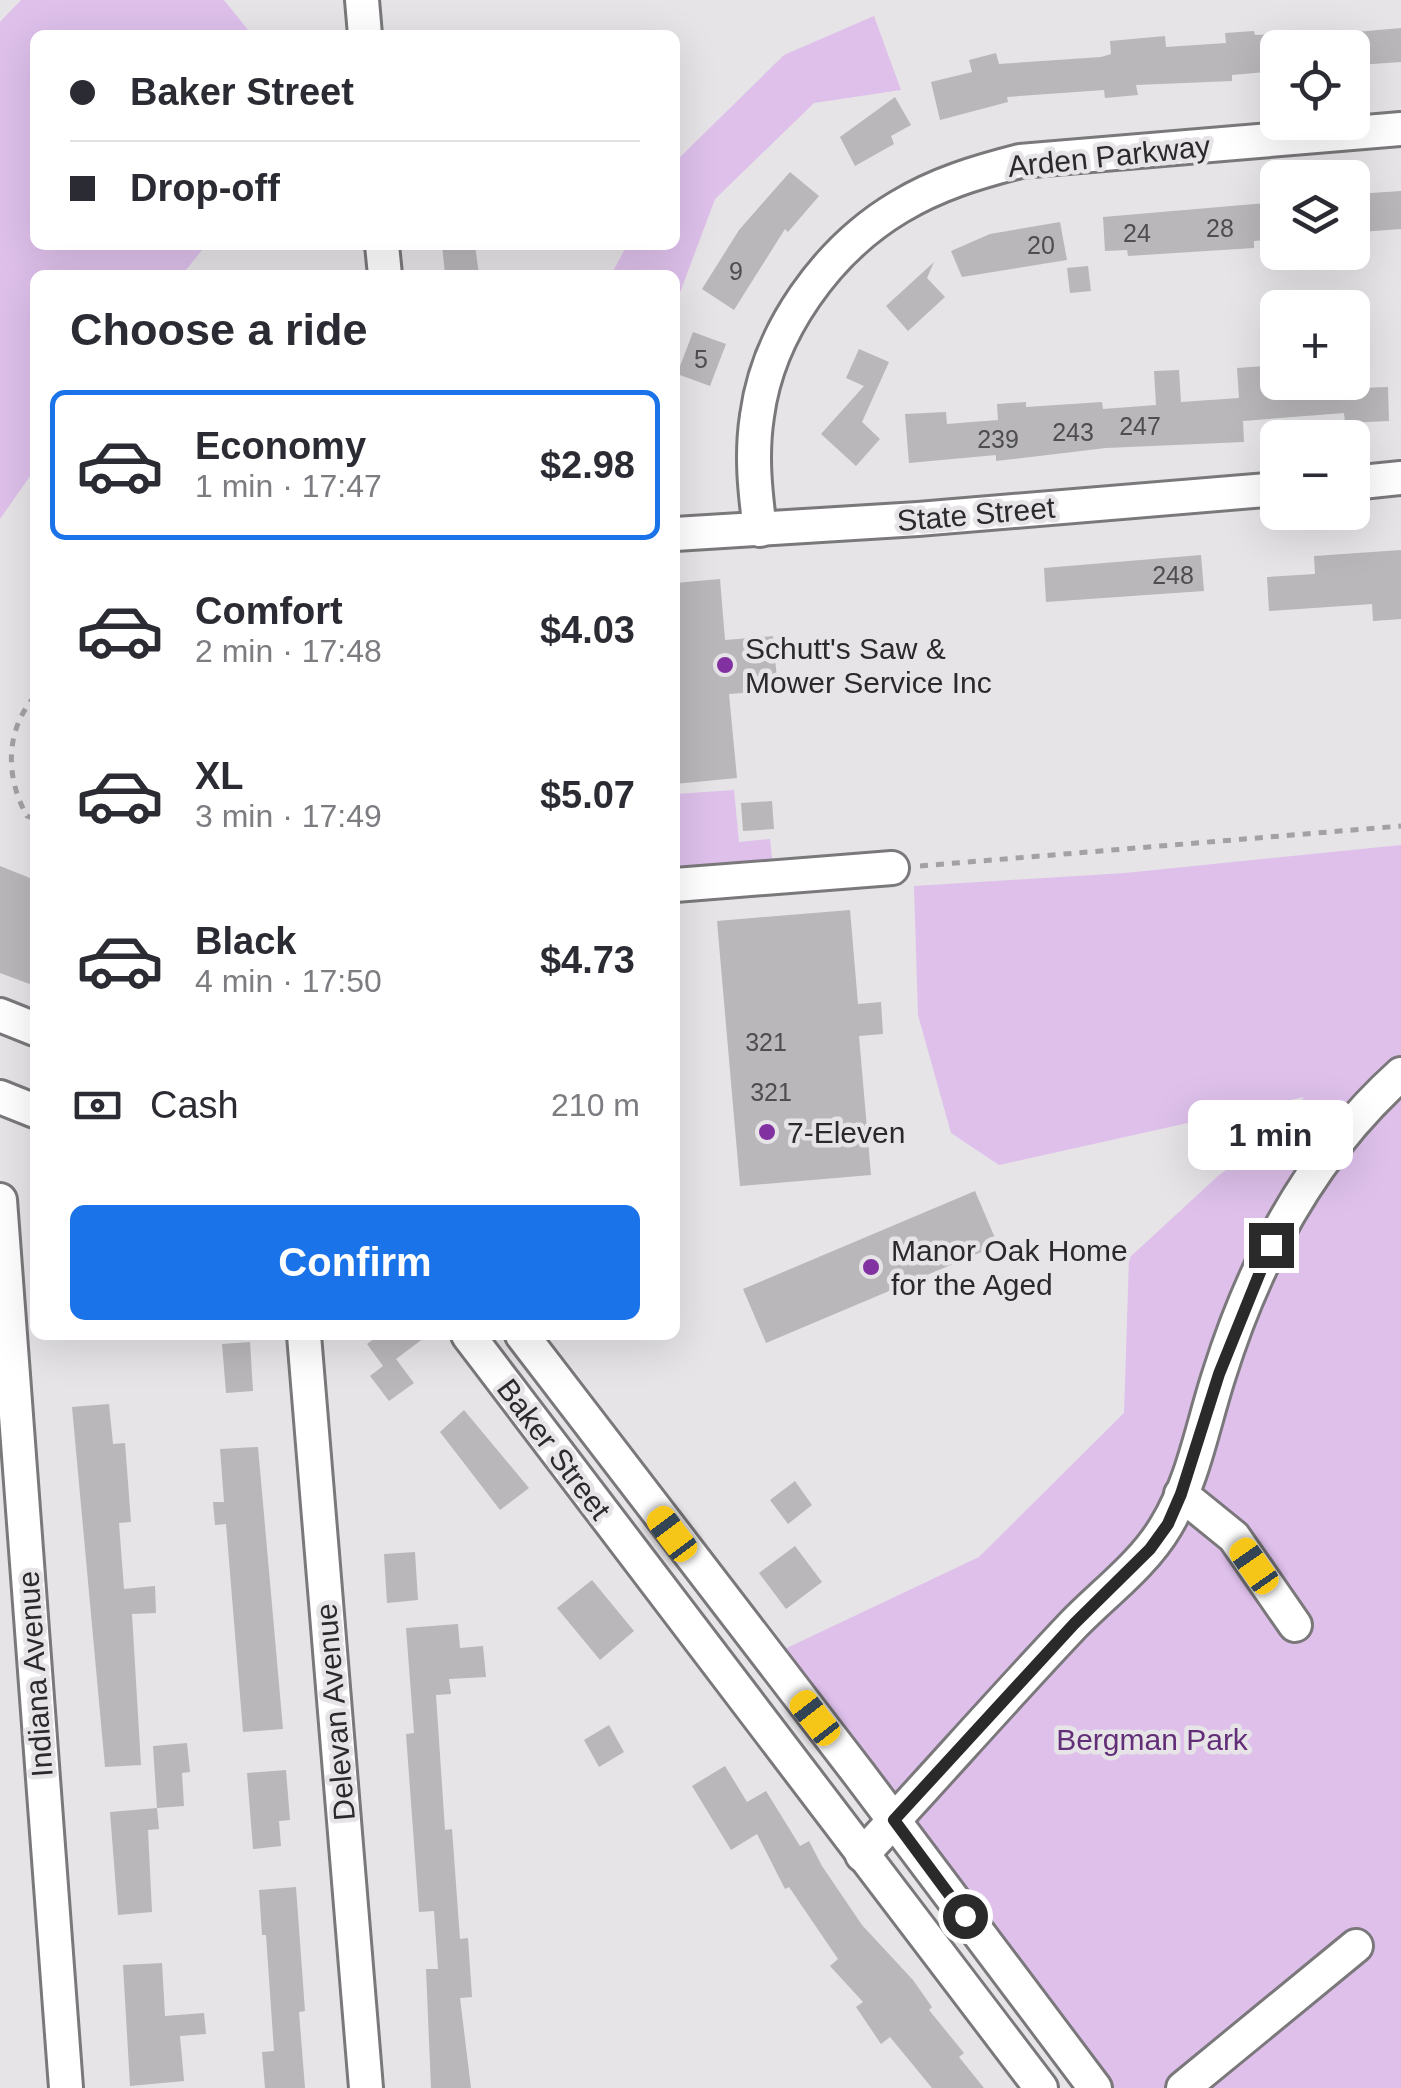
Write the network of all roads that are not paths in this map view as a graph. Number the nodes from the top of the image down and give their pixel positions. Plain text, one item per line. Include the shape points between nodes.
1 (362, 0) edge
2 (364, 30) edge
3 (1401, 129) edge
4 (1401, 478) edge
5 (1370, 481) edge
6 (1260, 490) edge
7 (760, 530) junction
8 (680, 534) edge
9 (892, 868) road end
10 (680, 884) edge
11 (0, 1014) edge
12 (30, 1027) edge
13 (1401, 1074) edge
14 (0, 1097) edge
15 (30, 1109) edge
16 (0, 1200) edge
17 (304, 1340) edge
18 (472, 1340) edge
19 (483, 1340) edge
20 (526, 1340) edge
21 (501, 1378) junction
22 (1181, 1494) junction
23 (1295, 1624) dead end
24 (894, 1820) junction
25 (862, 1854) junction
26 (1356, 1946) dead end
27 (66, 2088) edge
28 (366, 2088) edge
29 (1040, 2088) edge
30 (1094, 2088) edge
31 (1183, 2088) edge

1 - 2 street
3 - 7 street, Arden Parkway via 1020,161 969,174 896,208 853,241 790,318 757,414 753,468
4 - 5 street
6 - 7 street, State Street
7 - 8 street, State Street
9 - 10 street
11 - 12 street
13 - 22 street via 1346,1129 1282,1224 1219,1374
14 - 15 street
16 - 27 street, Indiana Avenue
17 - 28 street, Delevan Avenue
18 - 21 street, Baker Street
19 - 21 street
20 - 24 street, Baker Street
21 - 25 street, Baker Street
22 - 23 street via 1234,1537
22 - 24 street via 1150,1549
24 - 25 street
24 - 30 street, Baker Street
25 - 29 street, Baker Street
26 - 31 street

